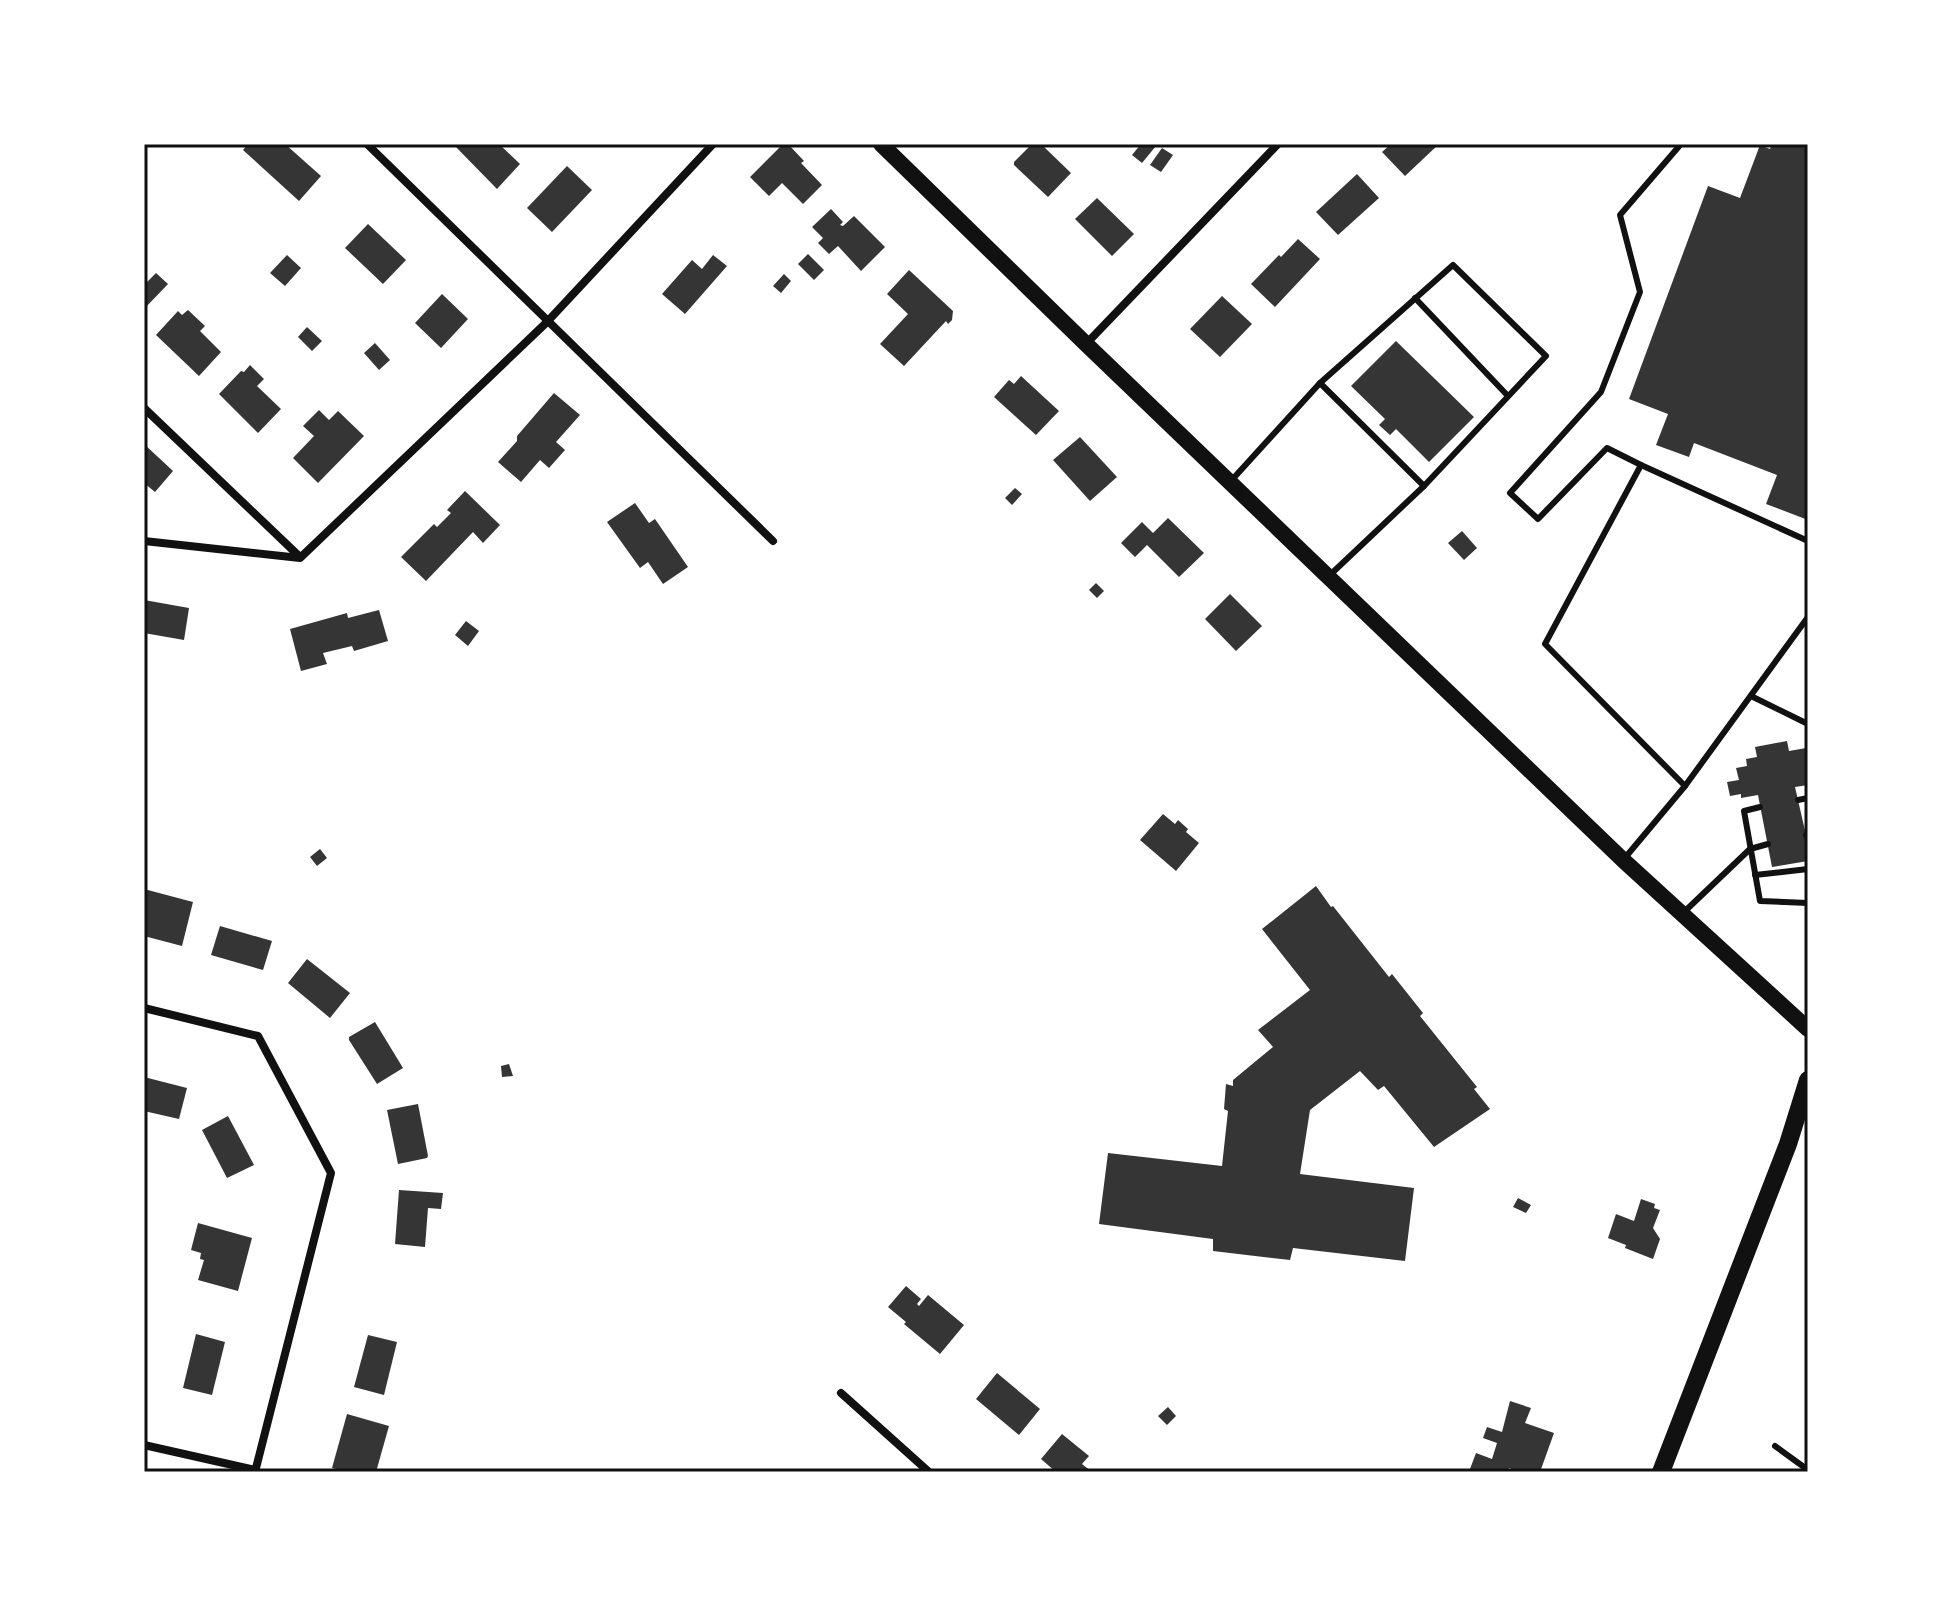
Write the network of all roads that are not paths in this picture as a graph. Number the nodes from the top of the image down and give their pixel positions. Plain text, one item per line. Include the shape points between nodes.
1 (367, 144) edge
2 (713, 144) edge
3 (881, 144) edge
4 (1278, 144) edge
5 (1681, 144) edge
6 (1415, 298) junction
7 (547, 322) junction
8 (1086, 344) junction
9 (1320, 383) junction
10 (1508, 396) junction
11 (144, 408) edge
12 (1641, 465) junction
13 (1230, 482) junction
14 (1424, 486) junction
15 (144, 541) edge
16 (773, 541) dead end
17 (1808, 541) edge
18 (300, 558) junction
19 (1328, 577) junction
20 (1808, 617) edge
21 (1751, 696) junction
22 (1808, 724) edge
23 (1685, 786) junction
24 (1808, 798) edge
25 (1798, 800) dead end
26 (1760, 807) dead end
27 (1768, 844) dead end
28 (1750, 849) junction
29 (1623, 860) junction
30 (1808, 869) edge
31 (1755, 875) junction
32 (1808, 903) edge
33 (1683, 913) junction
34 (144, 1008) edge
35 (1808, 1029) edge
36 (1808, 1080) edge
37 (841, 1393) dead end
38 (144, 1445) edge
39 (1775, 1446) dead end
40 (1808, 1470) edge
41 (255, 1471) edge
42 (929, 1472) edge
43 (1661, 1472) edge

1 - 7 street
2 - 7 street
3 - 8 main road
4 - 8 street
5 - 12 lane via 1620,215 1640,292 1601,392 1510,493 1538,519 1607,448
6 - 9 lane
6 - 10 lane
6 - 10 lane via 1453,265 1546,356
7 - 16 street
7 - 18 street
8 - 13 main road
9 - 13 lane
9 - 14 lane
10 - 14 lane
11 - 18 street
12 - 17 lane
12 - 23 lane via 1545,644
13 - 19 main road
14 - 19 lane
15 - 18 street
19 - 29 main road
20 - 21 lane
21 - 22 lane
21 - 23 lane
23 - 29 lane
24 - 25 lane
26 - 28 lane via 1744,811
27 - 28 lane
28 - 31 lane
28 - 33 lane
29 - 33 main road
30 - 31 lane
31 - 32 lane via 1760,901
33 - 35 main road
34 - 41 street via 258,1036 331,1173
36 - 43 main road
37 - 42 street
38 - 41 street
39 - 40 lane

